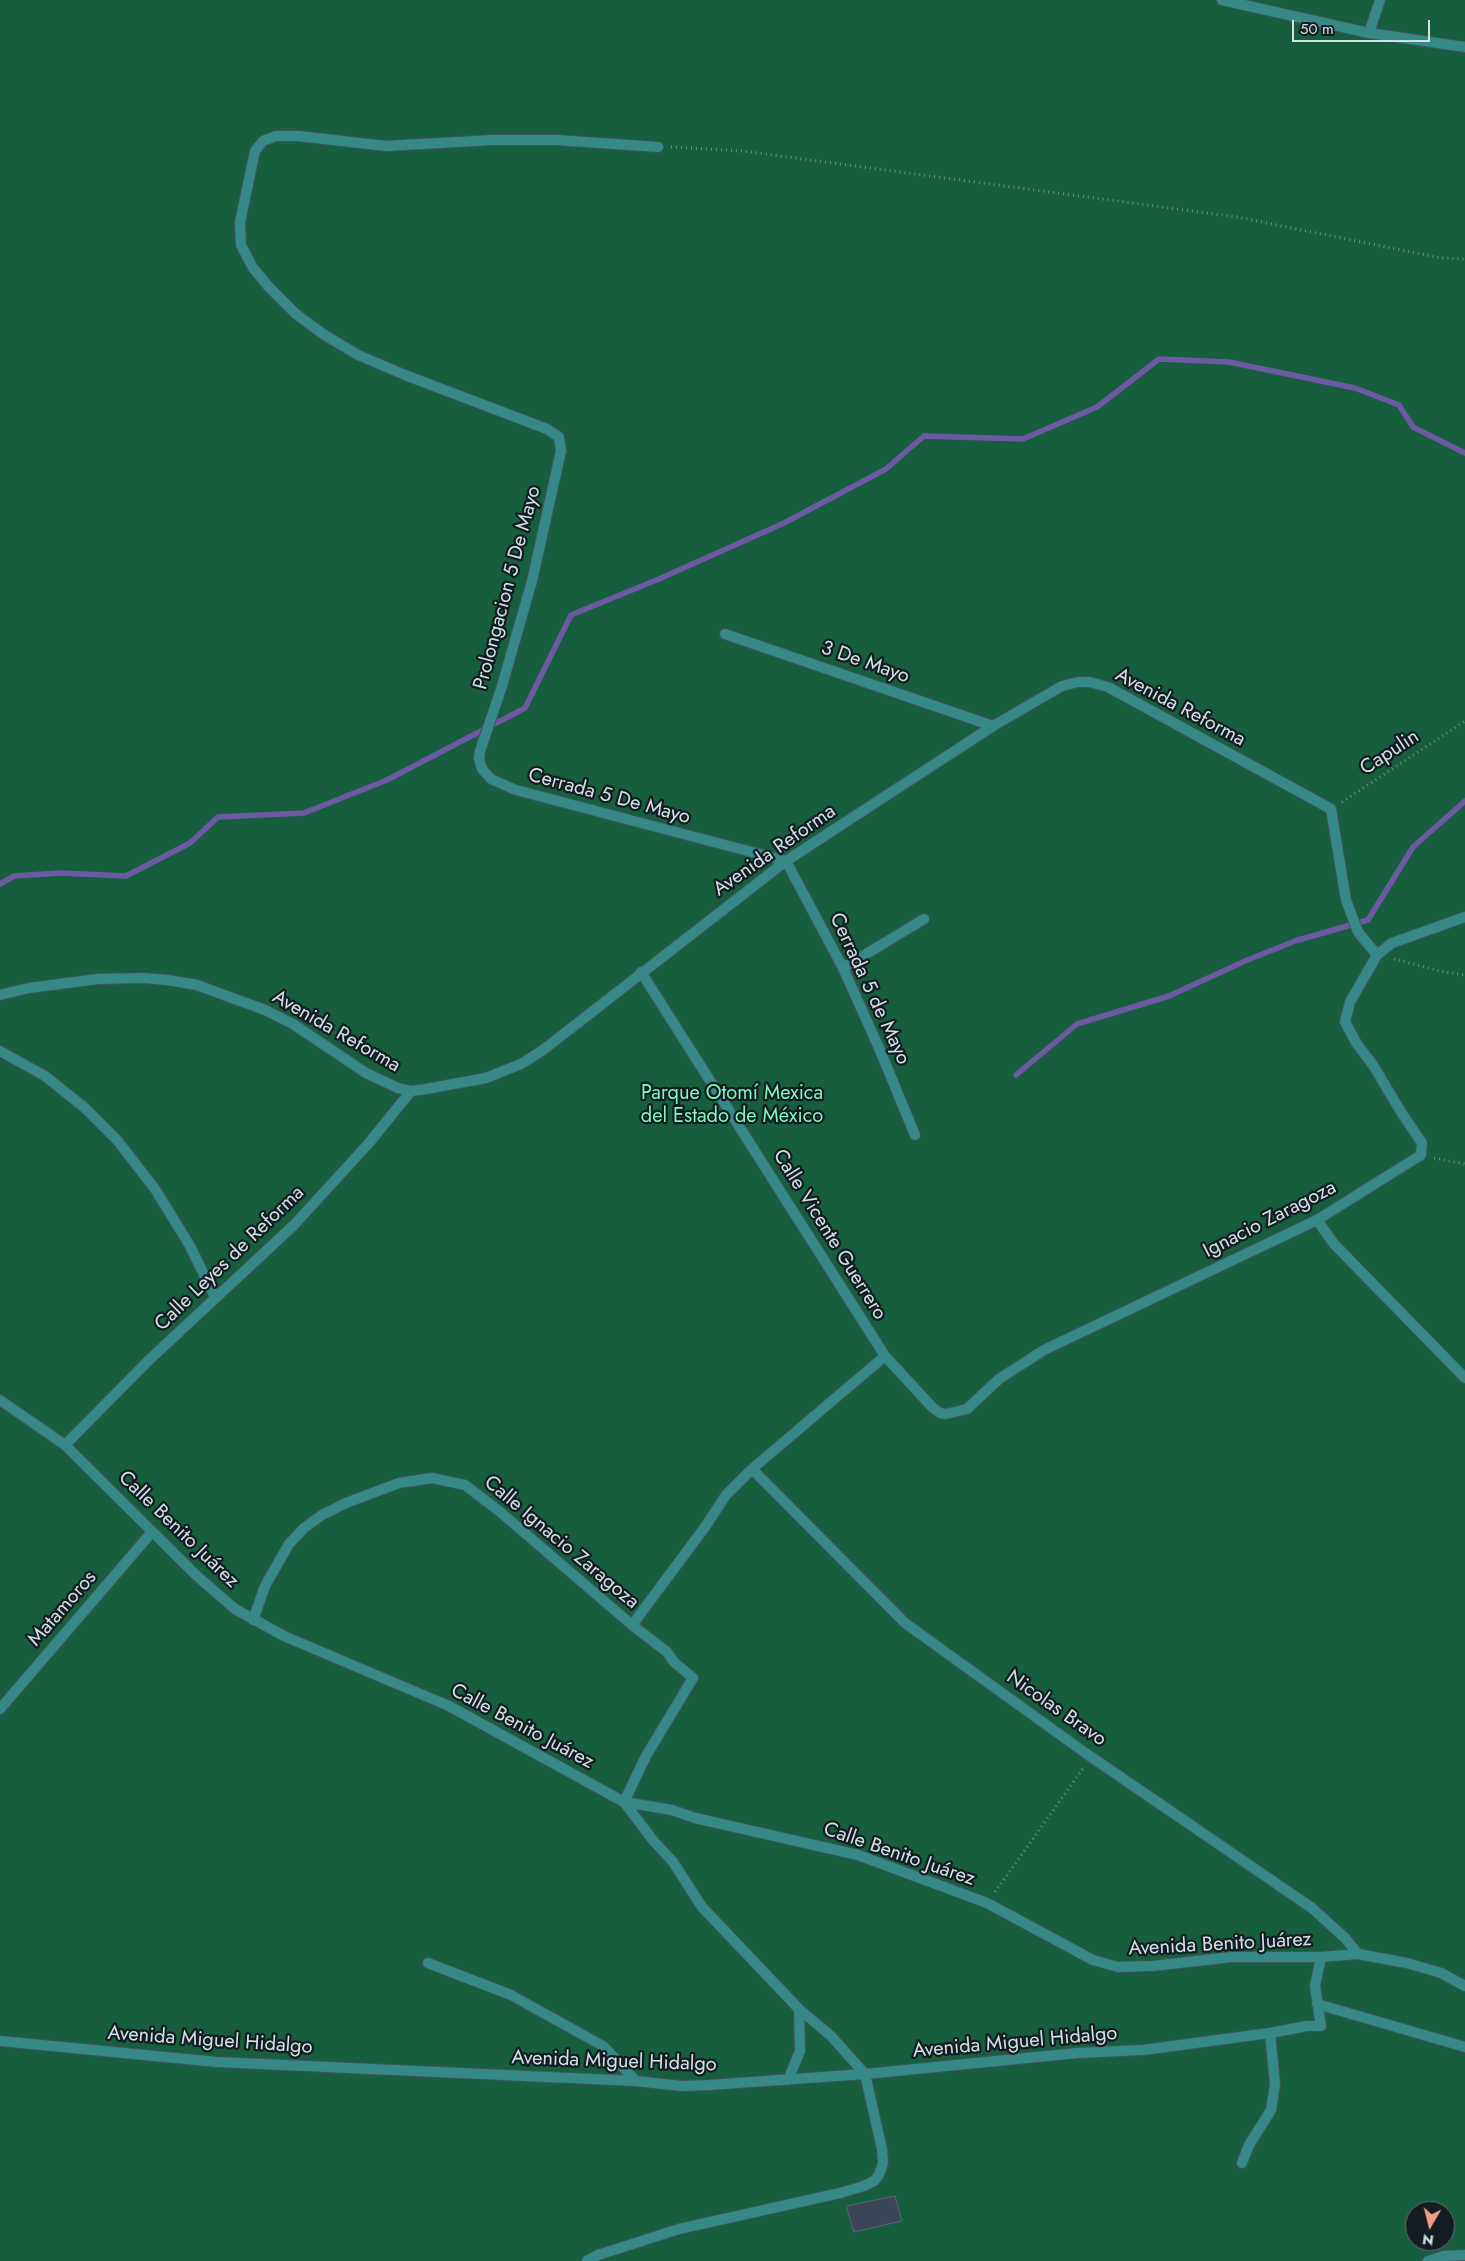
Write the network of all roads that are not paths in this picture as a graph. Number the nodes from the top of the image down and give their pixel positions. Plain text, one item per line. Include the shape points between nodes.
1 (1222, 0) edge
2 (1380, 0) edge
3 (1369, 33) junction
4 (1465, 47) edge
5 (658, 146) road end
6 (725, 634) dead end
7 (492, 716) joint
8 (993, 726) junction
9 (786, 861) junction
10 (1465, 916) edge
11 (924, 919) dead end
12 (1377, 955) junction
13 (843, 968) junction
14 (641, 972) junction
15 (0, 995) edge
16 (0, 1051) edge
17 (411, 1091) junction
18 (915, 1135) dead end
19 (1317, 1220) junction
20 (215, 1297) junction
21 (885, 1356) junction
22 (1465, 1378) edge
23 (0, 1400) edge
24 (933, 1408) joint
25 (65, 1445) junction
26 (752, 1470) junction
27 (152, 1532) junction
28 (253, 1620) junction
29 (632, 1625) junction
30 (0, 1709) edge
31 (624, 1802) junction
32 (1358, 1954) junction
33 (1321, 1957) junction
34 (1093, 1960) joint
35 (428, 1963) dead end
36 (1465, 1986) edge
37 (1317, 2004) junction
38 (799, 2009) junction
39 (1270, 2033) junction
40 (0, 2040) edge
41 (1465, 2046) edge
42 (865, 2074) junction
43 (788, 2080) junction
44 (636, 2081) junction
45 (1242, 2162) dead end
46 (1465, 2255) edge
47 (587, 2261) edge
48 (1428, 2261) edge

1 - 3 street
2 - 3 street
3 - 4 street
5 - 7 street, Prolongacion 5 De Mayo via 556,140 386,146 283,136 263,141 255,151 239,234 245,255 268,286 296,314 358,355 559,437 557,469 532,581
6 - 8 street, 3 De Mayo
7 - 9 street, Cerrada 5 De Mayo via 480,751 480,764 486,774 498,783
8 - 9 street, Avenida Reforma
8 - 12 street, Avenida Reforma via 1062,686 1089,682 1108,687 1332,809 1346,900 1358,932
9 - 13 street, Cerrada 5 de Mayo
9 - 14 street, Avenida Reforma
10 - 12 street via 1392,943
11 - 13 street
12 - 19 street, Ignacio Zaragoza via 1350,1002 1345,1022 1422,1143 1421,1155
13 - 18 street, Cerrada 5 de Mayo
14 - 17 street, Avenida Reforma via 521,1064 479,1079
14 - 21 street, Calle Vicente Guerrero
15 - 17 street, Avenida Reforma via 98,979 143,978 198,985 265,1010 293,1024 366,1073
16 - 20 street via 45,1076 85,1108 117,1140 155,1189 190,1246
17 - 20 street, Calle Leyes de Reforma via 369,1143 294,1225
19 - 22 street via 1334,1244
19 - 24 street, Ignacio Zaragoza via 1044,1350 999,1379 967,1409 946,1414
20 - 25 street, Calle Leyes de Reforma
21 - 24 street, Calle Vicente Guerrero
21 - 26 street, Calle Ignacio Zaragoza
23 - 25 street, Calle Benito Juárez
25 - 27 street, Calle Benito Juárez
26 - 29 street, Calle Ignacio Zaragoza via 726,1495
26 - 32 street, Nicolas Bravo via 905,1623 1312,1908
27 - 28 street, Calle Benito Juárez via 216,1593
27 - 30 street, Matamoros
28 - 29 street, Calle Ignacio Zaragoza via 277,1563 304,1528 322,1514 375,1491 432,1478 464,1485 481,1496
28 - 31 street, Calle Benito Juárez via 449,1706
29 - 31 street via 667,1652 693,1678 646,1756
31 - 34 street, Calle Benito Juárez via 672,1810 858,1855 987,1903
31 - 38 street via 673,1862 702,1907
32 - 33 street, Avenida Benito Juárez
32 - 36 street, Avenida Benito Juárez via 1407,1963
33 - 34 street, Avenida Benito Juárez via 1232,1957 1118,1967
33 - 37 street, Avenida Miguel Hidalgo via 1315,1986
35 - 44 street via 511,1995 603,2046
37 - 39 street, Avenida Miguel Hidalgo via 1321,2026
37 - 41 street
38 - 42 street via 831,2036
38 - 43 street via 800,2051
39 - 42 street, Avenida Miguel Hidalgo via 1143,2050 1077,2053
39 - 45 street via 1274,2084 1271,2110
40 - 44 street, Avenida Miguel Hidalgo via 217,2062
42 - 43 street, Avenida Miguel Hidalgo
42 - 47 street via 882,2149 883,2163 874,2181 840,2193 679,2229
43 - 44 street, Avenida Miguel Hidalgo via 681,2086
46 - 48 street

